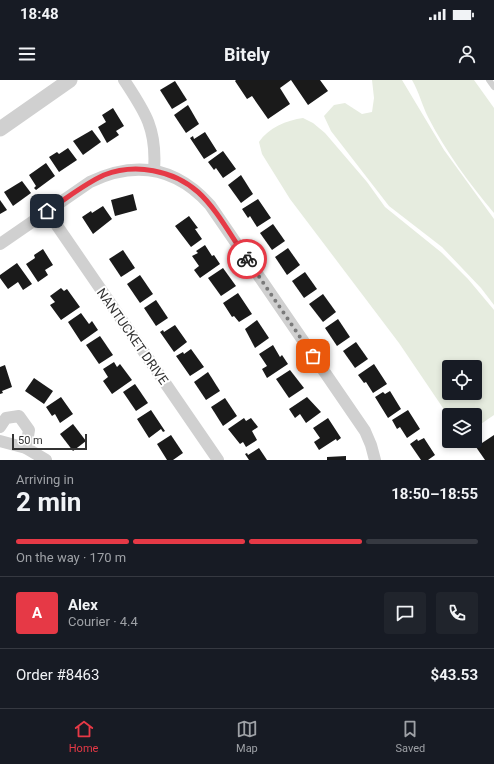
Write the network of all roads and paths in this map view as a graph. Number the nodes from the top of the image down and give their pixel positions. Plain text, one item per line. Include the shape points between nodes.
1 (70, 80) edge
2 (124, 80) edge
3 (490, 80) edge
4 (494, 87) edge
5 (0, 129) edge
6 (154, 170) junction
7 (47, 211) junction
8 (0, 244) edge
9 (0, 427) edge
10 (0, 441) edge
11 (26, 448) junction
12 (46, 460) edge
13 (218, 460) edge
14 (375, 460) edge

1 - 5 street
2 - 6 street via 141,105 152,131
3 - 4 lane
6 - 7 street via 130,169 104,175
6 - 14 street via 185,182 199,192 210,205 365,431
7 - 8 street
7 - 13 street, NANTUCKET DRIVE
9 - 11 street via 6,418 19,416 29,430
10 - 11 street
11 - 12 street

